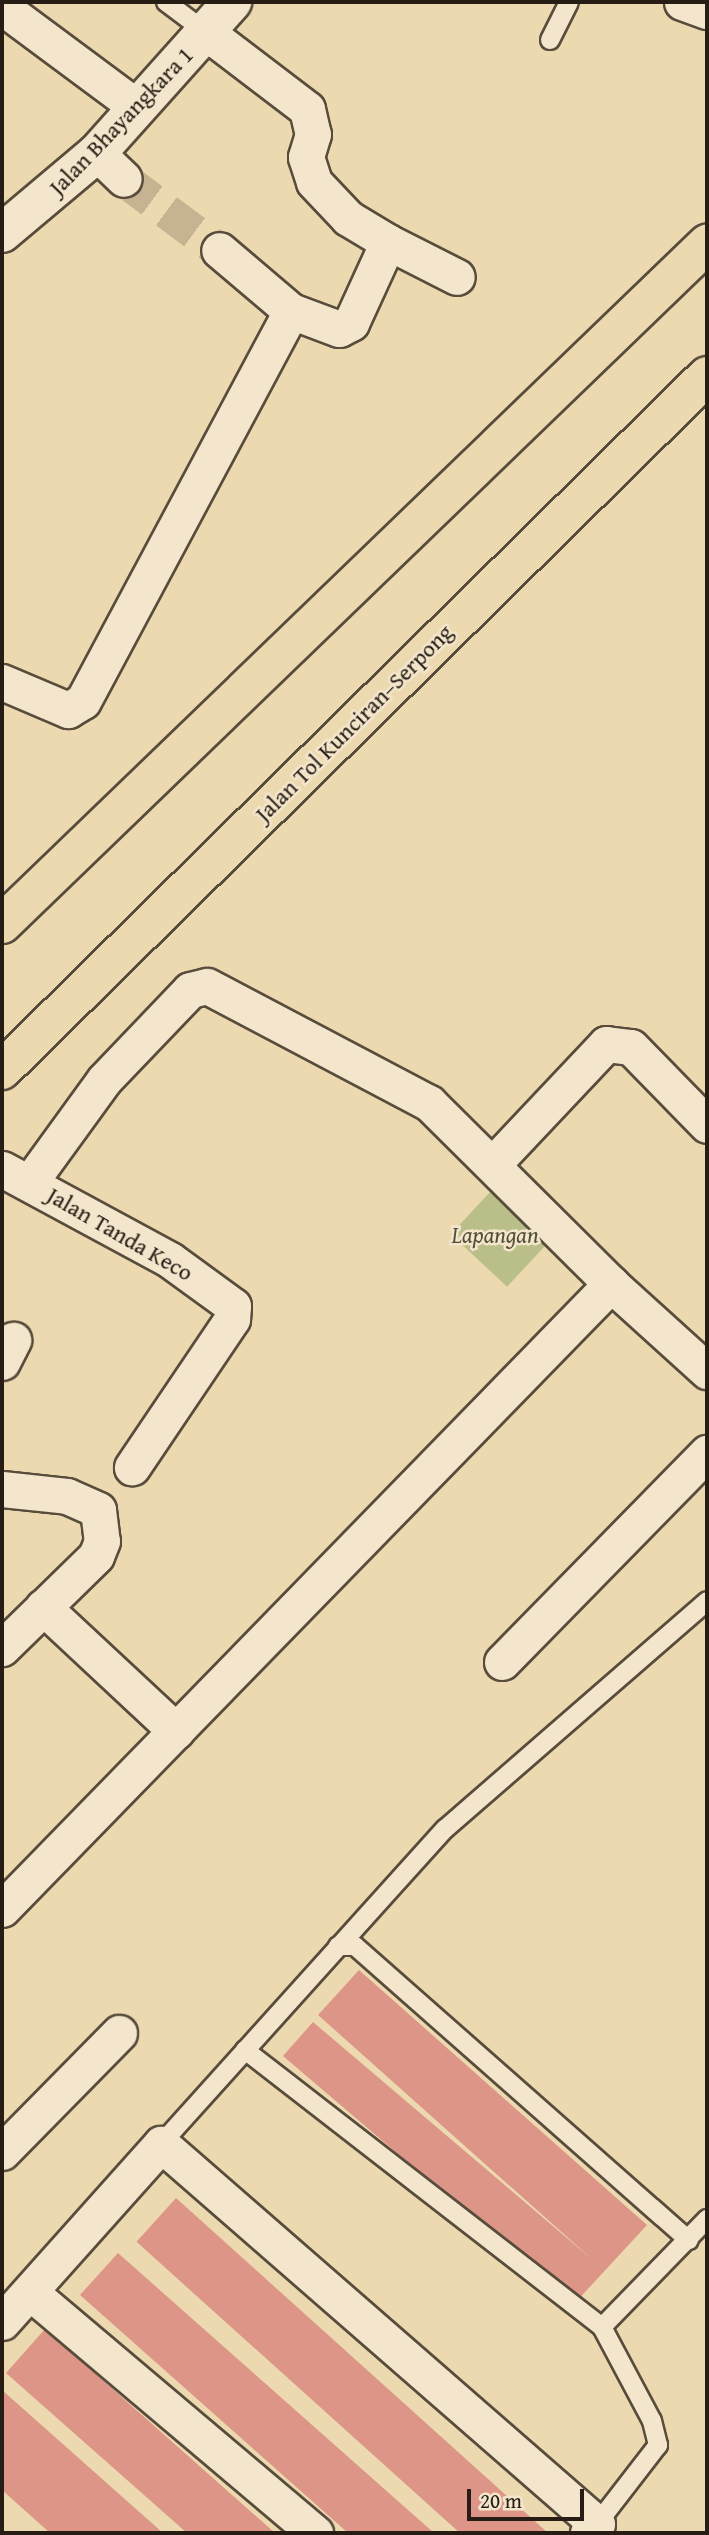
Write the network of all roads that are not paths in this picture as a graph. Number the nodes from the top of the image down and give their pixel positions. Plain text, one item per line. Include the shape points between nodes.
1 (166, 2) edge
2 (232, 2) edge
3 (569, 2) edge
4 (682, 2) edge
5 (2, 8) edge
6 (707, 11) edge
7 (206, 32) junction
8 (550, 40) dead end
9 (138, 108) junction
10 (97, 153) junction
11 (124, 179) tunnel mouth
12 (2, 233) edge
13 (388, 242) junction
14 (707, 244) edge
15 (219, 250) tunnel mouth
16 (457, 277) dead end
17 (291, 311) junction
18 (707, 376) edge
19 (2, 682) edge
20 (2, 924) edge
21 (2, 1070) edge
22 (707, 1125) edge
23 (493, 1164) junction
24 (16, 1175) edge
25 (611, 1284) junction
26 (707, 1371) edge
27 (707, 1453) edge
28 (132, 1467) dead end
29 (2, 1489) edge
30 (707, 1601) edge
31 (43, 1607) junction
32 (2, 1648) edge
33 (502, 1662) dead end
34 (176, 1731) junction
35 (2, 1909) edge
36 (338, 1946) junction
37 (119, 2033) dead end
38 (244, 2050) junction
39 (161, 2144) junction
40 (2, 2152) edge
41 (707, 2219) edge
42 (689, 2240) junction
43 (31, 2293) junction
44 (2, 2322) edge
45 (602, 2328) junction
46 (593, 2528) edge
47 (315, 2533) edge

1 - 7 lane
2 - 7 street, Jalan Bhayangkara 1
3 - 8 lane
4 - 6 street
5 - 9 street
7 - 9 street, Jalan Bhayangkara 1
7 - 13 street via 307,109 313,134 306,157 314,182 348,218
9 - 10 street, Jalan Bhayangkara 1
10 - 11 street
10 - 12 street, Jalan Bhayangkara 1
13 - 16 street
13 - 17 street via 351,323 339,329
14 - 20 highway
15 - 17 street
17 - 19 street via 83,701 68,710
18 - 21 highway, Jalan Tol Kunciran–Serpong
22 - 23 street via 631,1047 606,1044
23 - 24 street via 429,1104 201,985 190,990
23 - 25 street
24 - 28 street, Jalan Tanda Keco via 170,1260 233,1306 232,1319
25 - 26 street
25 - 34 street
27 - 33 street
29 - 31 street via 68,1496 98,1510 102,1541 96,1556
30 - 36 lane via 445,1829
31 - 32 street
31 - 34 street
34 - 35 street
36 - 38 lane
36 - 42 lane via 355,1946
37 - 40 street
38 - 39 lane
38 - 45 lane
39 - 43 street
39 - 46 street
41 - 42 lane
42 - 45 lane
43 - 44 street
43 - 47 street
45 - 46 lane via 652,2421 658,2445

